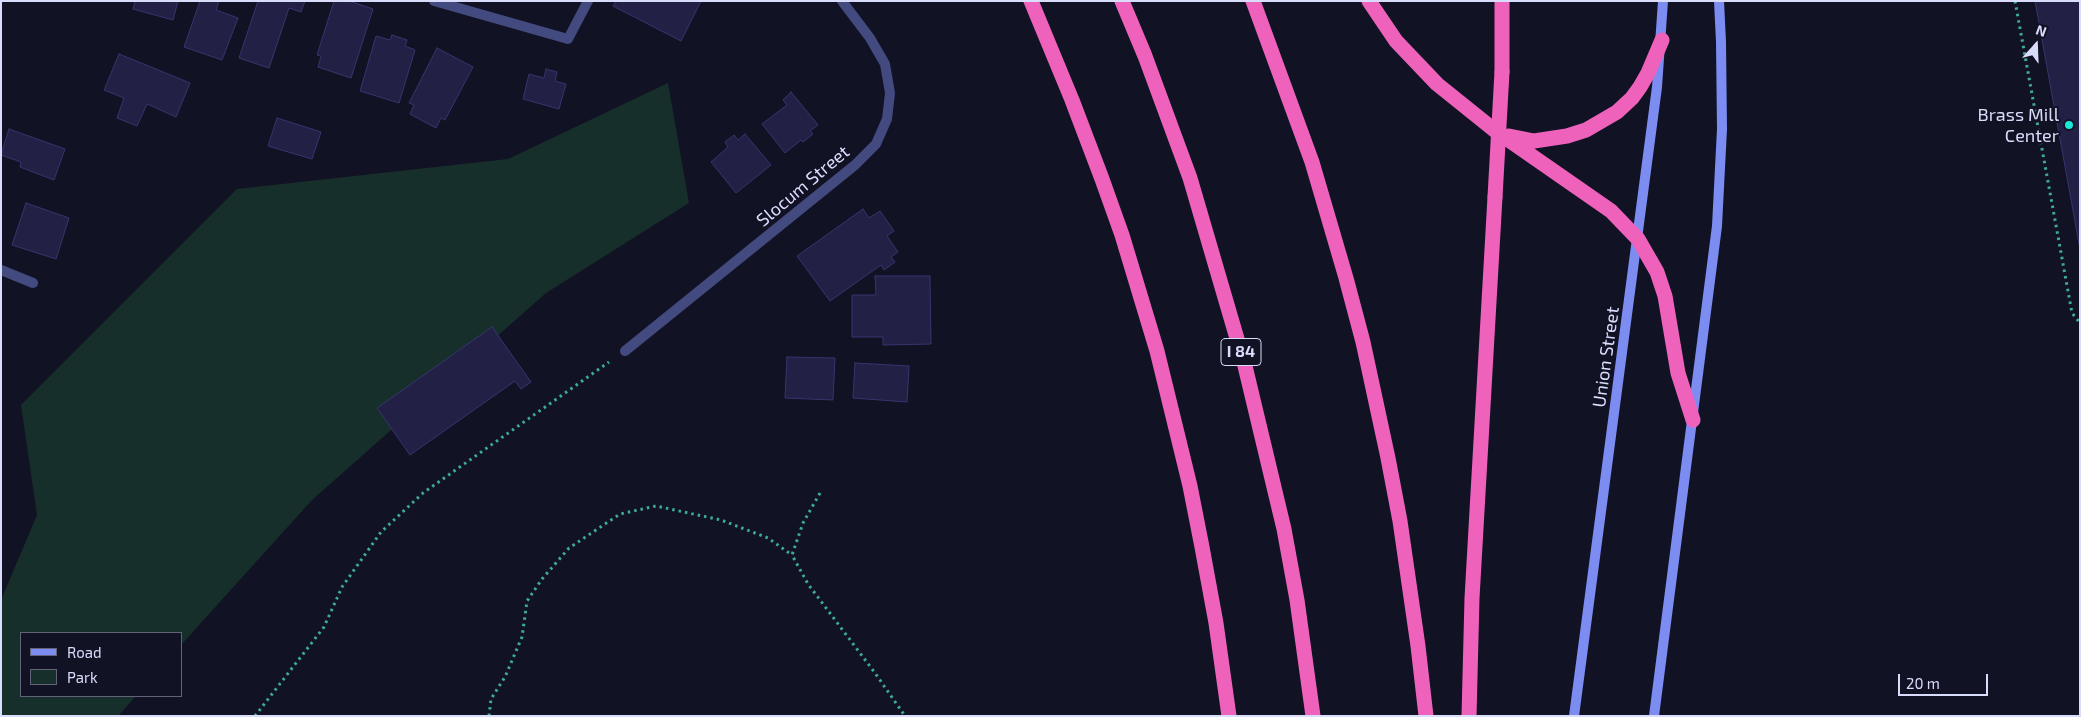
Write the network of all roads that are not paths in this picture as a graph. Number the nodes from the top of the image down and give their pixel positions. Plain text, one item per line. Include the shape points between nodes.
1 (434, 1) edge
2 (588, 1) edge
3 (842, 1) edge
4 (1031, 1) edge
5 (1122, 1) edge
6 (1254, 1) edge
7 (1369, 1) edge
8 (1502, 1) edge
9 (1664, 1) edge
10 (1719, 1) edge
11 (1662, 40) junction
12 (1494, 129) junction
13 (1638, 239) junction
14 (1, 270) edge
15 (33, 283) dead end
16 (625, 351) road end
17 (1693, 420) junction
18 (1229, 716) edge
19 (1313, 716) edge
20 (1426, 716) edge
21 (1469, 716) edge
22 (1574, 716) edge
23 (1654, 716) edge

1 - 2 street via 568,39
3 - 16 street, Slocum Street via 885,64 889,102 887,119 876,144 855,166
4 - 18 highway via 1102,179 1157,351 1188,476 1216,623
5 - 19 highway, I 84 via 1190,178 1245,366 1284,529
6 - 20 highway via 1312,162 1363,342 1400,521
7 - 12 highway via 1396,41 1431,78
8 - 21 highway, bridge via 1502,72 1474,559
9 - 11 main road, Union Street
10 - 17 main road via 1722,83 1720,183
11 - 12 highway via 1648,73 1632,98 1617,112 1586,130 1556,139 1534,141 1511,137
11 - 13 main road, Union Street
12 - 13 highway via 1611,211
13 - 17 highway via 1663,289 1678,373
13 - 22 main road, Union Street
14 - 15 street
17 - 23 main road

